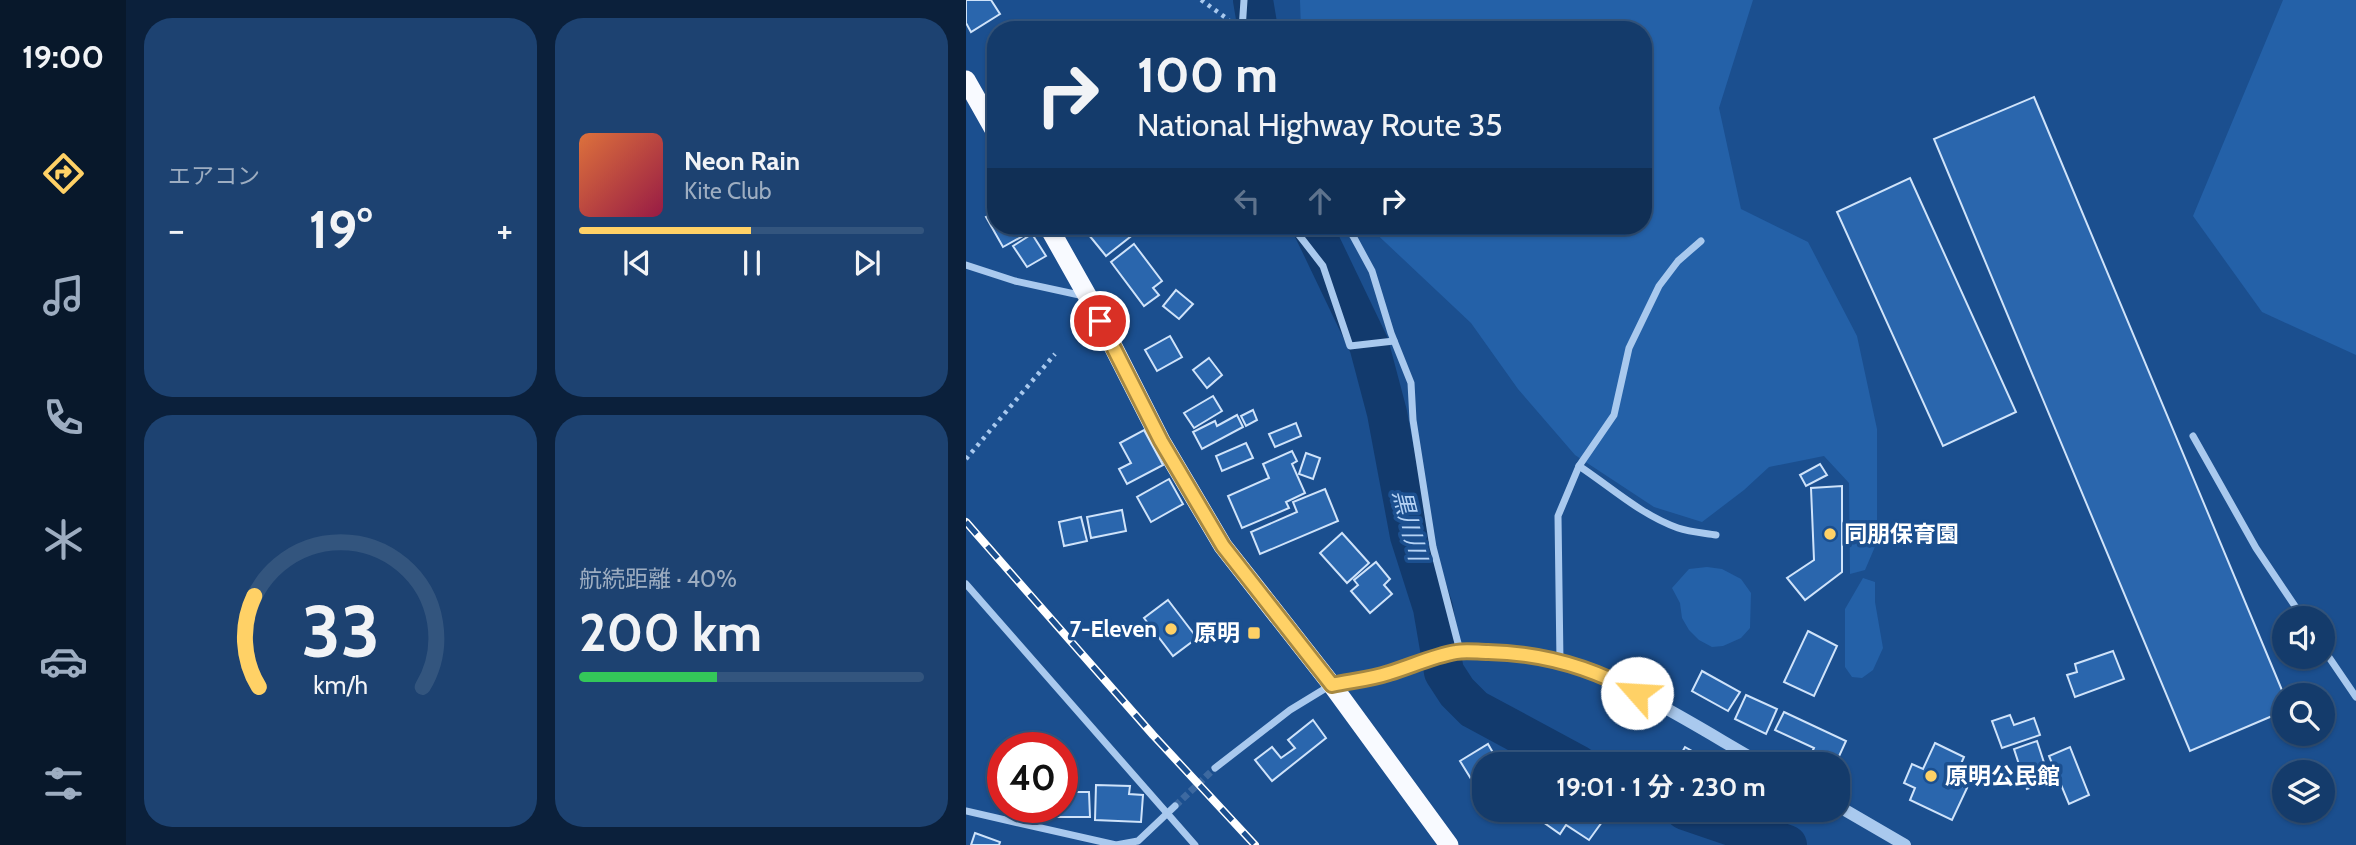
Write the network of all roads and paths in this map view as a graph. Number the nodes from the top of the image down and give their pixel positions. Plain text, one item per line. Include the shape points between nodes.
1 (1201, 0) edge
2 (1244, 0) edge
3 (1231, 21) edge
4 (1243, 21) edge
5 (966, 80) edge
6 (987, 117) edge
7 (1053, 235) edge
8 (1299, 235) edge
9 (1352, 235) edge
10 (1701, 241) dead end
11 (966, 265) edge
12 (1088, 296) junction
13 (1394, 341) junction
14 (1055, 354) dead end
15 (2193, 436) dead end
16 (966, 459) edge
17 (1579, 466) junction
18 (1716, 535) dead end
19 (966, 584) edge
20 (2295, 606) edge
21 (1460, 651) junction
22 (1560, 662) junction
23 (2335, 665) edge
24 (1332, 685) junction
25 (2356, 696) edge
26 (1741, 752) edge
27 (1214, 768) tunnel mouth
28 (1175, 806) tunnel mouth
29 (966, 811) edge
30 (1167, 813) junction
31 (1850, 813) edge
32 (1195, 845) edge
33 (1449, 845) edge
34 (1905, 845) edge

1 - 3 path
2 - 4 street
5 - 6 highway
7 - 12 highway
8 - 13 street via 1323,266 1350,346
9 - 13 street via 1372,271
10 - 17 street via 1659,286 1629,348 1614,415
11 - 12 street
12 - 24 highway via 1161,441 1223,546
13 - 21 street via 1411,383 1433,547
14 - 16 path
15 - 20 street via 2256,548
17 - 18 street via 1637,508 1679,528
17 - 22 street via 1558,516
19 - 30 street
21 - 22 street via 1521,653
21 - 24 street
22 - 26 street via 1616,681
23 - 25 street
24 - 27 street via 1290,710
24 - 33 highway
28 - 30 street
29 - 30 street via 1116,845 1138,841
30 - 32 street
31 - 34 street

